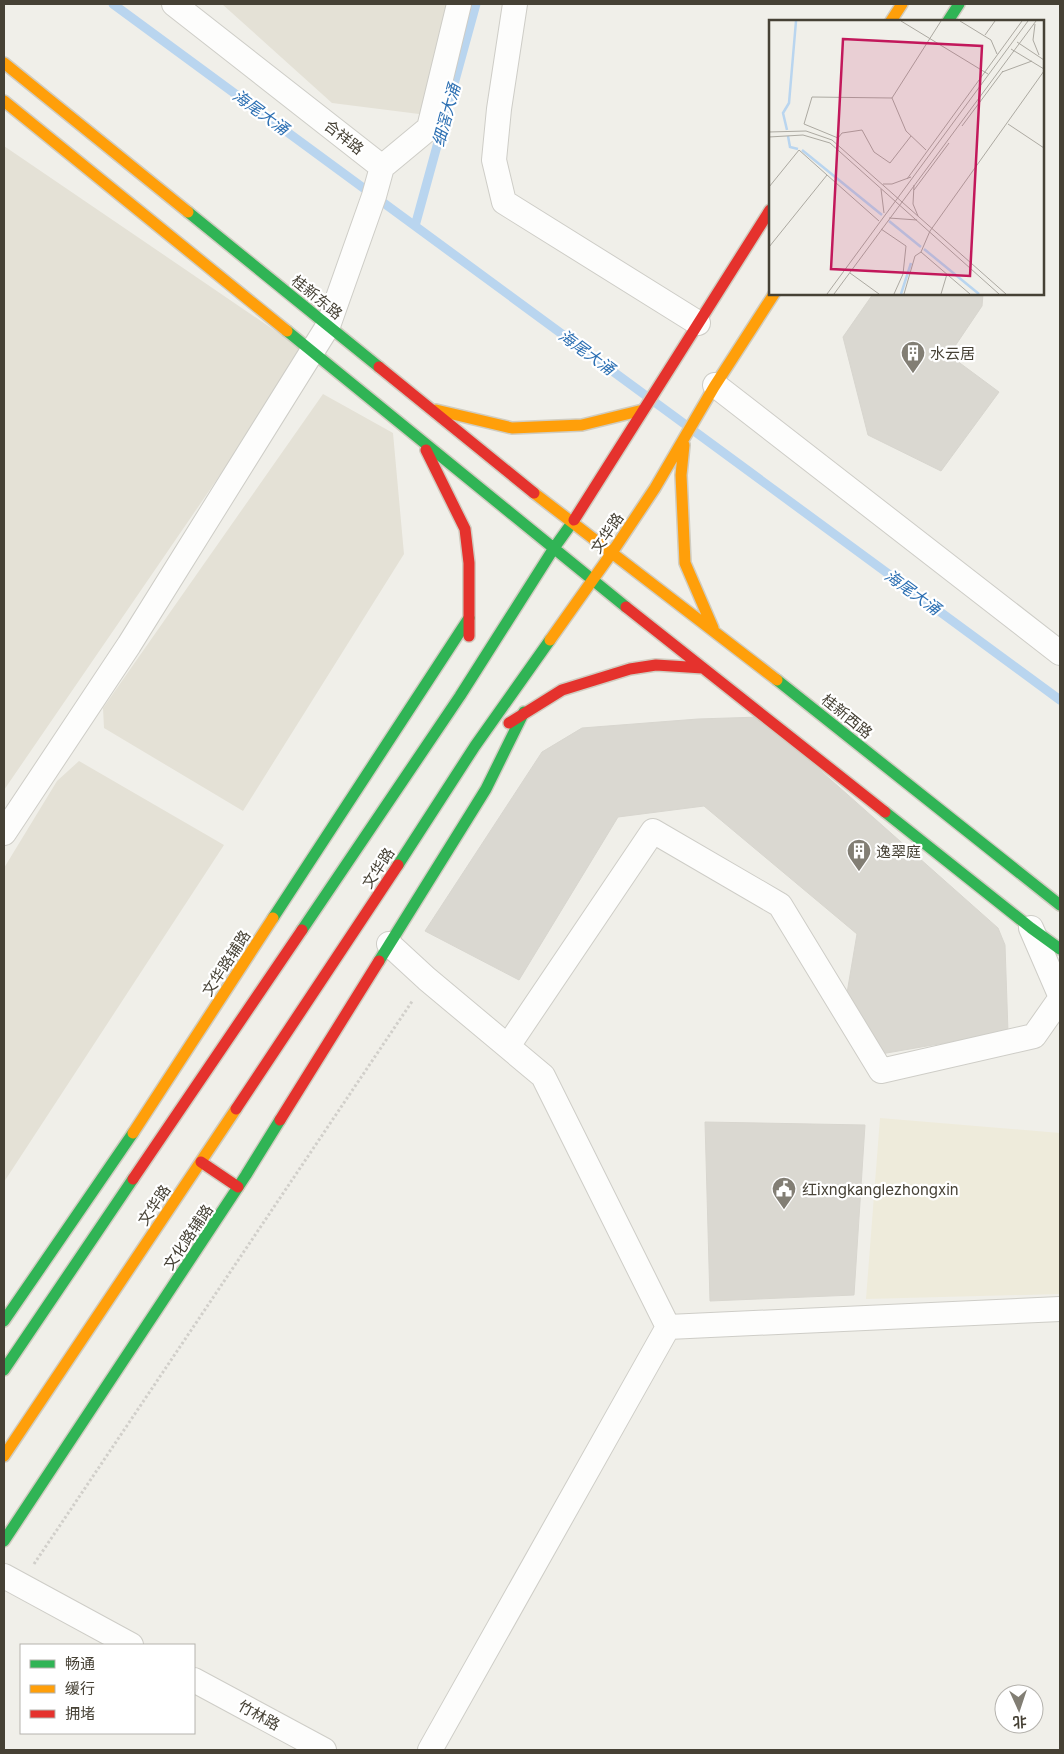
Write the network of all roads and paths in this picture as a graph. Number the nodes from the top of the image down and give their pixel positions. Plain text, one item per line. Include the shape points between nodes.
1 (459, 4) edge
2 (514, 4) edge
3 (902, 4) edge
4 (960, 4) edge
5 (180, 6) edge
6 (892, 20) edge
7 (949, 20) edge
8 (4, 63) edge
9 (4, 101) edge
10 (382, 167) junction
11 (769, 212) edge
12 (773, 295) edge
13 (697, 324) junction
14 (328, 326) junction
15 (312, 351) junction
16 (715, 386) junction
17 (429, 408) junction
18 (643, 410) junction
19 (685, 438) junction
20 (421, 440) junction
21 (570, 524) junction
22 (554, 548) junction
23 (611, 554) junction
24 (593, 581) junction
25 (470, 618) junction
26 (713, 630) junction
27 (468, 644) dead end
28 (1060, 653) edge
29 (703, 668) junction
30 (464, 670) dead end
31 (460, 696) junction
32 (524, 712) junction
33 (475, 746) junction
34 (4, 833) edge
35 (1060, 905) edge
36 (1030, 928) junction
37 (389, 944) junction
38 (1060, 950) edge
39 (427, 978) junction
40 (1060, 995) edge
41 (1060, 999) edge
42 (508, 1046) junction
43 (201, 1162) junction
44 (238, 1187) junction
45 (1060, 1309) edge
46 (4, 1321) edge
47 (668, 1327) junction
48 (4, 1370) edge
49 (4, 1456) edge
50 (4, 1541) edge
51 (12, 1580) edge
52 (129, 1644) edge
53 (195, 1681) edge
54 (324, 1750) edge
55 (430, 1750) edge

1 - 10 street via 429,128
2 - 13 street via 494,160 504,202
3 - 6 street
4 - 7 street
5 - 10 street, 合祥路
8 - 14 street, 桂新东路
9 - 15 street
10 - 14 street
11 - 13 street, 文华路
12 - 16 street, 文华路
13 - 18 street, 文华路
14 - 15 street
14 - 17 street, 桂新东路
15 - 20 street
15 - 34 street via 129,645
16 - 19 street, 文华路
16 - 28 street
17 - 18 street via 512,428 582,425
17 - 21 street, 桂新东路
18 - 21 street, 文华路
19 - 23 street, 文华路
19 - 26 street via 681,475 685,564
20 - 22 street
20 - 25 street via 465,529
21 - 22 street, 文华路
21 - 23 street, 桂新东路
22 - 24 street
22 - 31 street, 文华路
23 - 24 street, 文华路
23 - 26 street, 桂新西路
24 - 29 street
24 - 33 street, 文华路
25 - 27 street
25 - 46 street, 文华路辅路 via 143,1118
26 - 35 street, 桂新西路
29 - 32 street via 656,665 630,669 562,690
29 - 36 street
30 - 31 street
31 - 48 street, 文华路
32 - 33 street
32 - 37 street via 486,789
33 - 43 street, 文华路
36 - 38 street
36 - 40 street
37 - 39 street
37 - 44 street, 文化路辅路
39 - 42 street
39 - 51 path
41 - 42 street via 1034,1036 881,1071 780,905 654,831
42 - 47 street via 543,1076
43 - 44 street
43 - 49 street, 文华路
44 - 50 street, 文化路辅路
45 - 47 street
47 - 55 street
51 - 52 street
53 - 54 street, 竹林路

